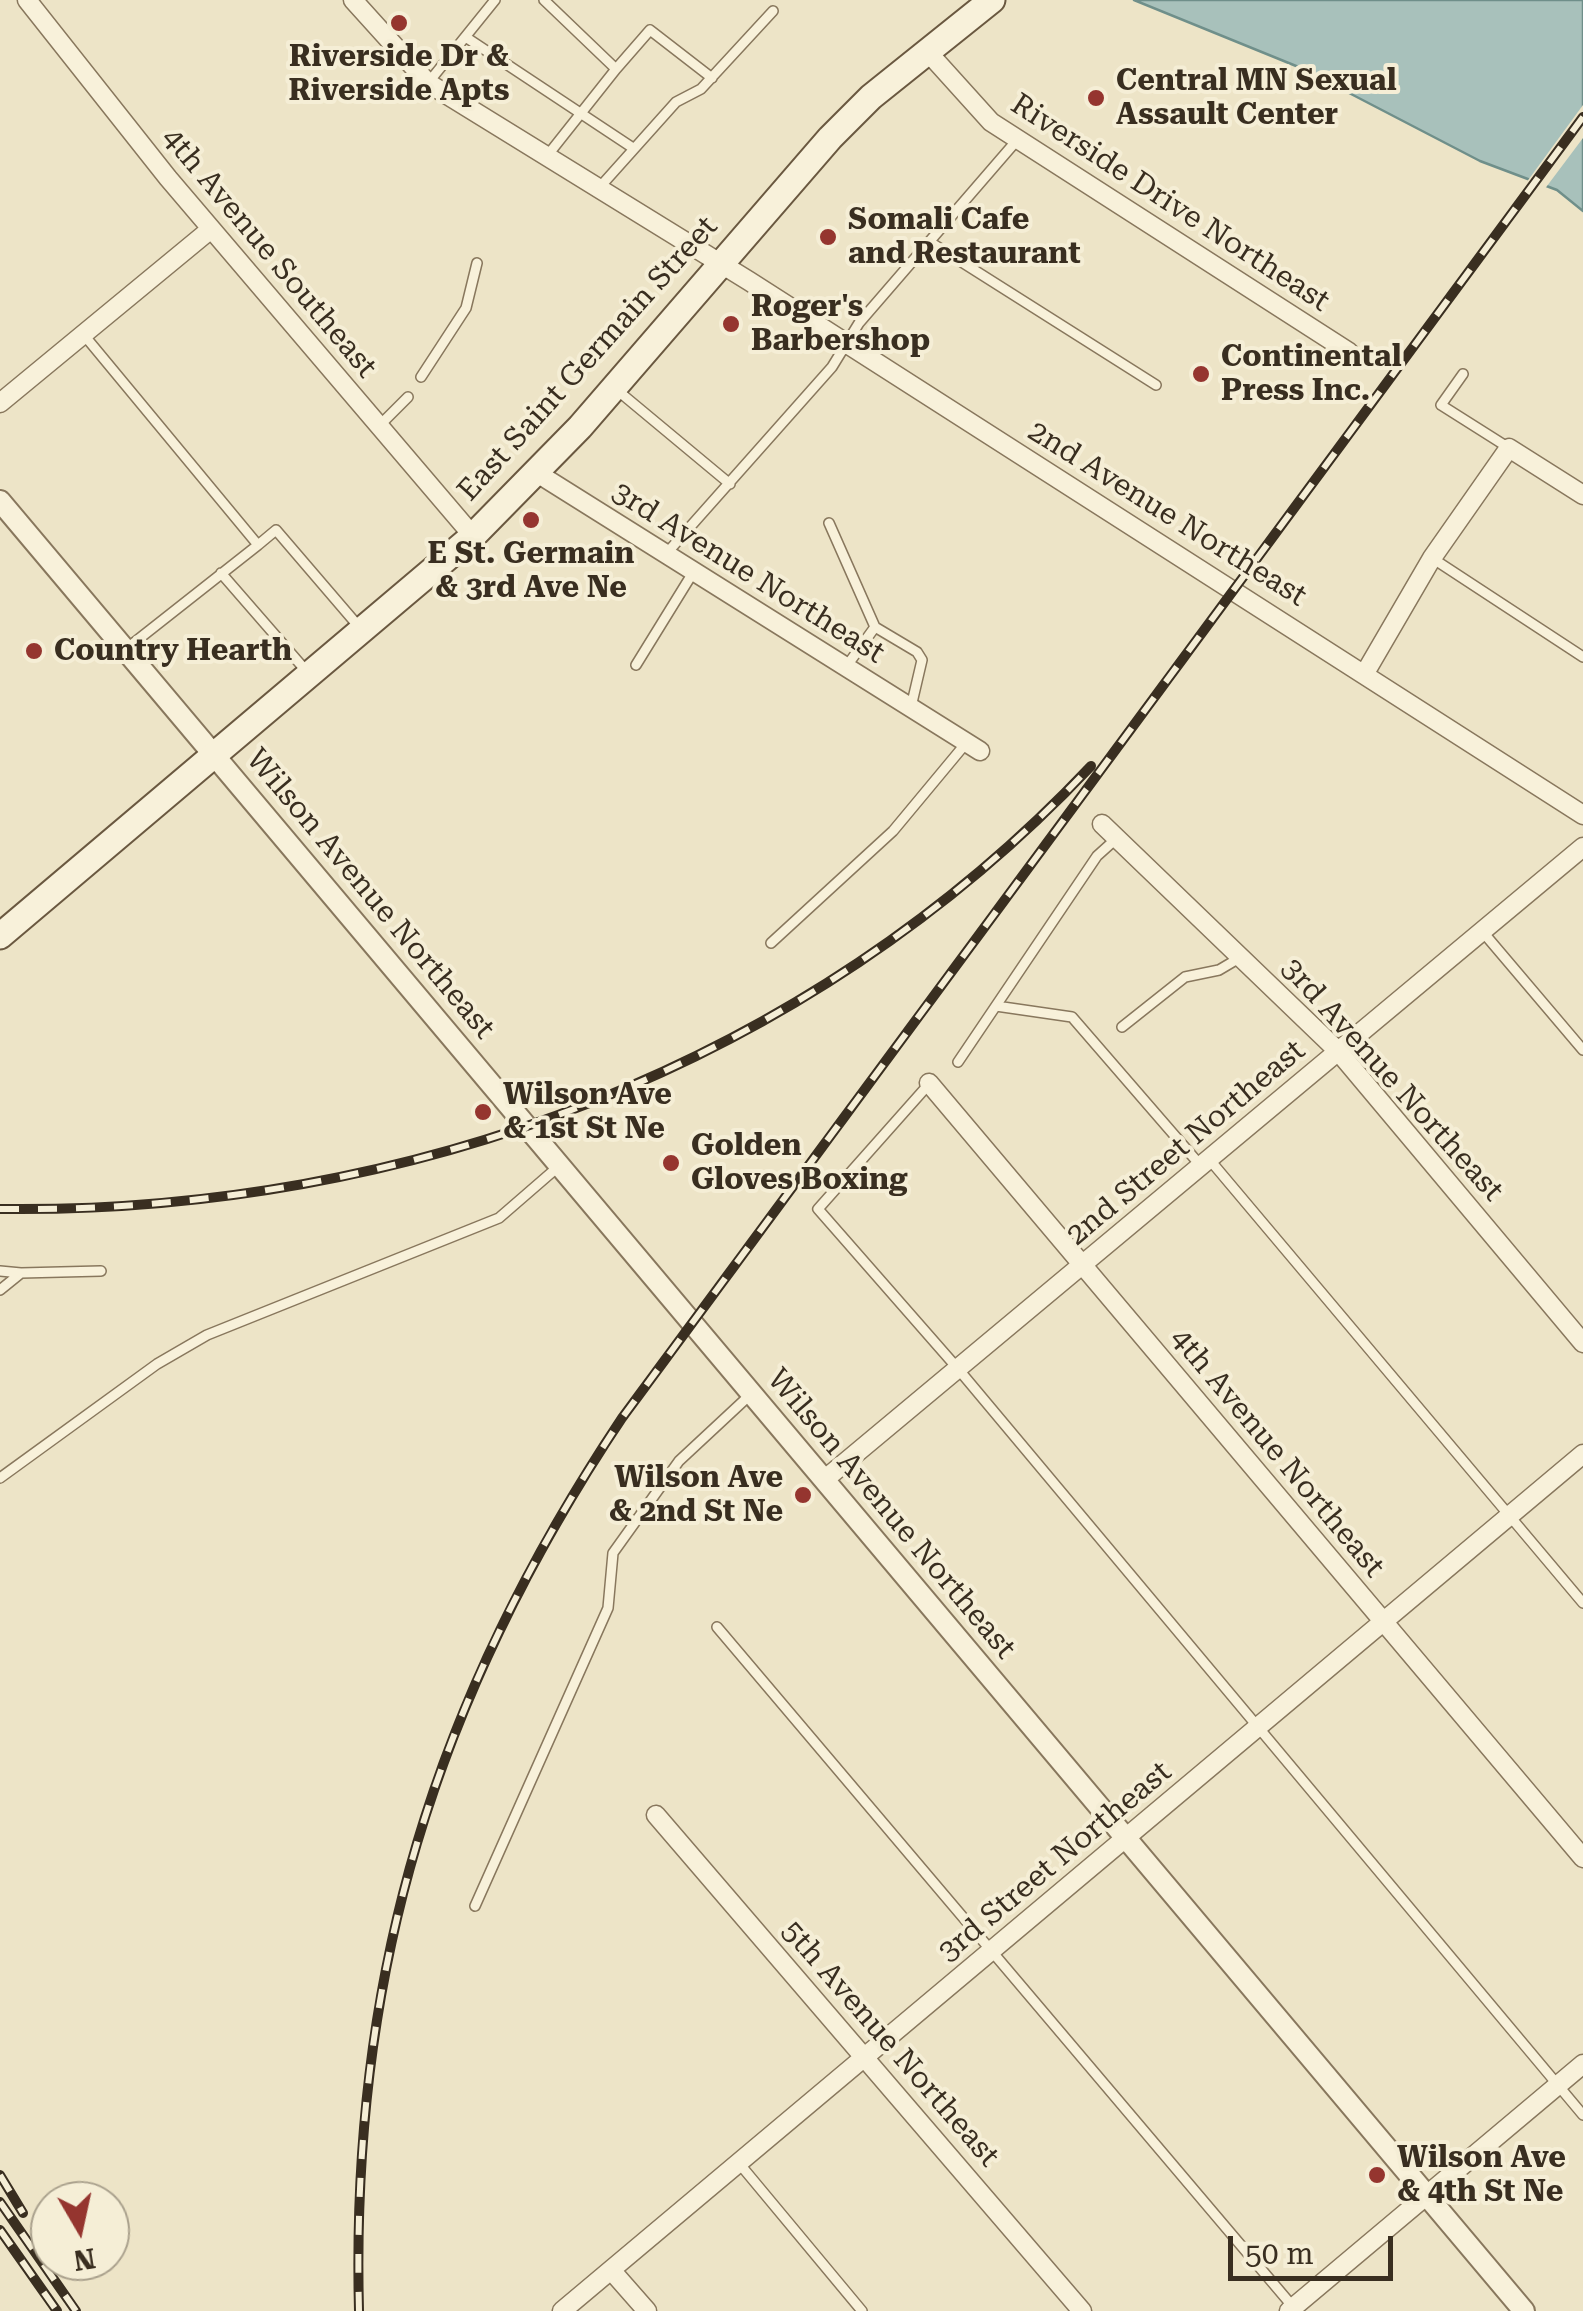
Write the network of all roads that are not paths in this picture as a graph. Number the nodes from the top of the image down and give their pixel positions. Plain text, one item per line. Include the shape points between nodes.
1 (28, 0) edge
2 (352, 0) edge
3 (495, 0) edge
4 (544, 0) edge
5 (988, 3) edge
6 (772, 12) dead end
7 (467, 38) junction
8 (926, 50) junction
9 (616, 69) junction
10 (712, 78) junction
11 (428, 83) junction
12 (584, 113) junction
13 (1018, 140) junction
14 (633, 148) junction
15 (547, 156) junction
16 (599, 188) junction
17 (211, 229) junction
18 (930, 242) junction
19 (719, 262) junction
20 (478, 263) dead end
21 (84, 334) junction
22 (846, 343) junction
23 (1349, 352) dead end
24 (1463, 374) dead end
25 (420, 377) dead end
26 (1156, 385) dead end
27 (614, 387) junction
28 (408, 396) dead end
29 (0, 404) edge
30 (379, 426) junction
31 (1509, 448) junction
32 (537, 473) junction
33 (730, 484) junction
34 (1583, 495) edge
35 (0, 501) edge
36 (829, 523) dead end
37 (473, 536) junction
38 (258, 545) junction
39 (666, 554) junction
40 (1432, 558) junction
41 (694, 571) junction
42 (221, 574) junction
43 (875, 627) junction
44 (362, 630) junction
45 (126, 649) junction
46 (1583, 657) edge
47 (636, 665) dead end
48 (846, 667) junction
49 (1365, 672) junction
50 (309, 674) junction
51 (911, 707) junction
52 (973, 746) joint
53 (214, 755) junction
54 (1583, 815) edge
55 (1102, 824) dead end
56 (1117, 838) junction
57 (1583, 847) edge
58 (1482, 932) junction
59 (0, 936) edge
60 (770, 943) dead end
61 (1243, 956) junction
62 (996, 1006) junction
63 (1122, 1026) dead end
64 (1583, 1050) edge
65 (1338, 1051) junction
66 (958, 1062) dead end
67 (930, 1083) joint
68 (1205, 1163) junction
69 (559, 1166) junction
70 (1083, 1264) junction
71 (0, 1271) edge
72 (101, 1271) dead end
73 (21, 1273) junction
74 (0, 1290) edge
75 (1583, 1343) edge
76 (958, 1370) junction
77 (751, 1394) junction
78 (1583, 1454) edge
79 (0, 1478) edge
80 (824, 1480) junction
81 (1510, 1516) junction
82 (1583, 1603) edge
83 (1384, 1623) junction
84 (717, 1627) dead end
85 (1257, 1730) junction
86 (656, 1814) dead end
87 (1126, 1840) junction
88 (1583, 1858) edge
89 (476, 1906) dead end
90 (992, 1950) junction
91 (866, 2057) junction
92 (1583, 2064) edge
93 (1559, 2085) junction
94 (1583, 2114) edge
95 (736, 2160) junction
96 (1427, 2194) junction
97 (611, 2270) junction
98 (1293, 2310) edge
99 (562, 2311) edge
100 (647, 2311) edge
101 (862, 2311) edge
102 (1082, 2311) edge
103 (1524, 2311) edge

1 - 17 street, 4th Avenue Southeast
2 - 11 street, 2nd Avenue Northeast
3 - 7 lane
4 - 9 lane
5 - 8 main road, East Saint Germain Street
6 - 10 lane
7 - 11 lane
7 - 12 lane
8 - 13 street, Riverside Drive Northeast via 991,122
8 - 19 main road, East Saint Germain Street via 830,138
9 - 10 lane via 650,30
9 - 12 lane
10 - 14 lane via 676,102
11 - 15 street, 2nd Avenue Northeast
12 - 14 lane
12 - 15 lane
13 - 18 lane
13 - 23 street, Riverside Drive Northeast
14 - 16 lane
15 - 16 street, 2nd Avenue Northeast
16 - 19 street, 2nd Avenue Northeast
17 - 21 street
17 - 30 street, 4th Avenue Southeast
18 - 22 lane
18 - 26 lane
19 - 22 street, 2nd Avenue Northeast
19 - 27 main road, East Saint Germain Street
20 - 25 lane via 466,308
21 - 29 street
21 - 38 lane
22 - 33 lane via 832,368
22 - 49 street, 2nd Avenue Northeast
24 - 31 lane via 1441,405
27 - 32 main road, East Saint Germain Street
27 - 33 lane
28 - 30 lane
30 - 37 street, 4th Avenue Southeast
31 - 34 street
31 - 40 street
32 - 37 main road, East Saint Germain Street
32 - 39 street, 3rd Avenue Northeast
33 - 39 lane
35 - 45 street, Wilson Avenue Northeast
36 - 43 lane
37 - 44 main road, East Saint Germain Street
38 - 42 lane
38 - 44 lane via 276,530
39 - 41 street, 3rd Avenue Northeast
40 - 46 lane
40 - 49 street
41 - 47 lane
41 - 48 street, 3rd Avenue Northeast
42 - 45 lane
42 - 50 lane
43 - 48 lane
43 - 51 lane via 922,660
44 - 50 main road, East Saint Germain Street
45 - 53 street, Wilson Avenue Northeast
48 - 51 street, 3rd Avenue Northeast
49 - 54 street, 2nd Avenue Northeast
50 - 53 main road, East Saint Germain Street
51 - 52 street, 3rd Avenue Northeast
52 - 60 lane via 893,831
53 - 59 main road, East Saint Germain Street
53 - 69 street, Wilson Avenue Northeast
55 - 56 street, 3rd Avenue Northeast
56 - 61 street, 3rd Avenue Northeast
56 - 62 lane
57 - 58 street, 2nd Street Northeast
58 - 64 lane
58 - 65 street, 2nd Street Northeast
61 - 63 lane via 1186,977
61 - 65 street, 3rd Avenue Northeast
62 - 66 lane
62 - 68 lane via 1072,1016
65 - 68 street, 2nd Street Northeast
65 - 75 street, 3rd Avenue Northeast
67 - 70 street, 4th Avenue Northeast
67 - 76 lane via 818,1209
68 - 70 street, 2nd Street Northeast
68 - 81 lane
69 - 77 street, Wilson Avenue Northeast
69 - 79 lane via 498,1218 207,1335
70 - 76 street, 2nd Street Northeast
70 - 83 street, 4th Avenue Northeast
71 - 73 lane
72 - 73 lane
73 - 74 lane
76 - 80 street, 2nd Street Northeast
76 - 85 lane
77 - 80 street, Wilson Avenue Northeast
77 - 89 lane via 679,1460 613,1552 608,1608
78 - 81 street, 3rd Street Northeast
80 - 87 street, Wilson Avenue Northeast
81 - 82 lane
81 - 83 street, 3rd Street Northeast
83 - 85 street, 3rd Street Northeast
83 - 88 street, 4th Avenue Northeast
84 - 90 lane
85 - 87 street, 3rd Street Northeast
85 - 93 lane
86 - 91 street, 5th Avenue Northeast
87 - 90 street, 3rd Street Northeast
87 - 96 street, Wilson Avenue Northeast
90 - 91 street, 3rd Street Northeast
90 - 98 lane
91 - 95 street, 3rd Street Northeast
91 - 102 street, 5th Avenue Northeast
92 - 93 street
93 - 94 lane
93 - 96 street
95 - 97 street, 3rd Street Northeast
95 - 101 lane
96 - 98 street
96 - 103 street, Wilson Avenue Northeast
97 - 99 street, 3rd Street Northeast
97 - 100 street

